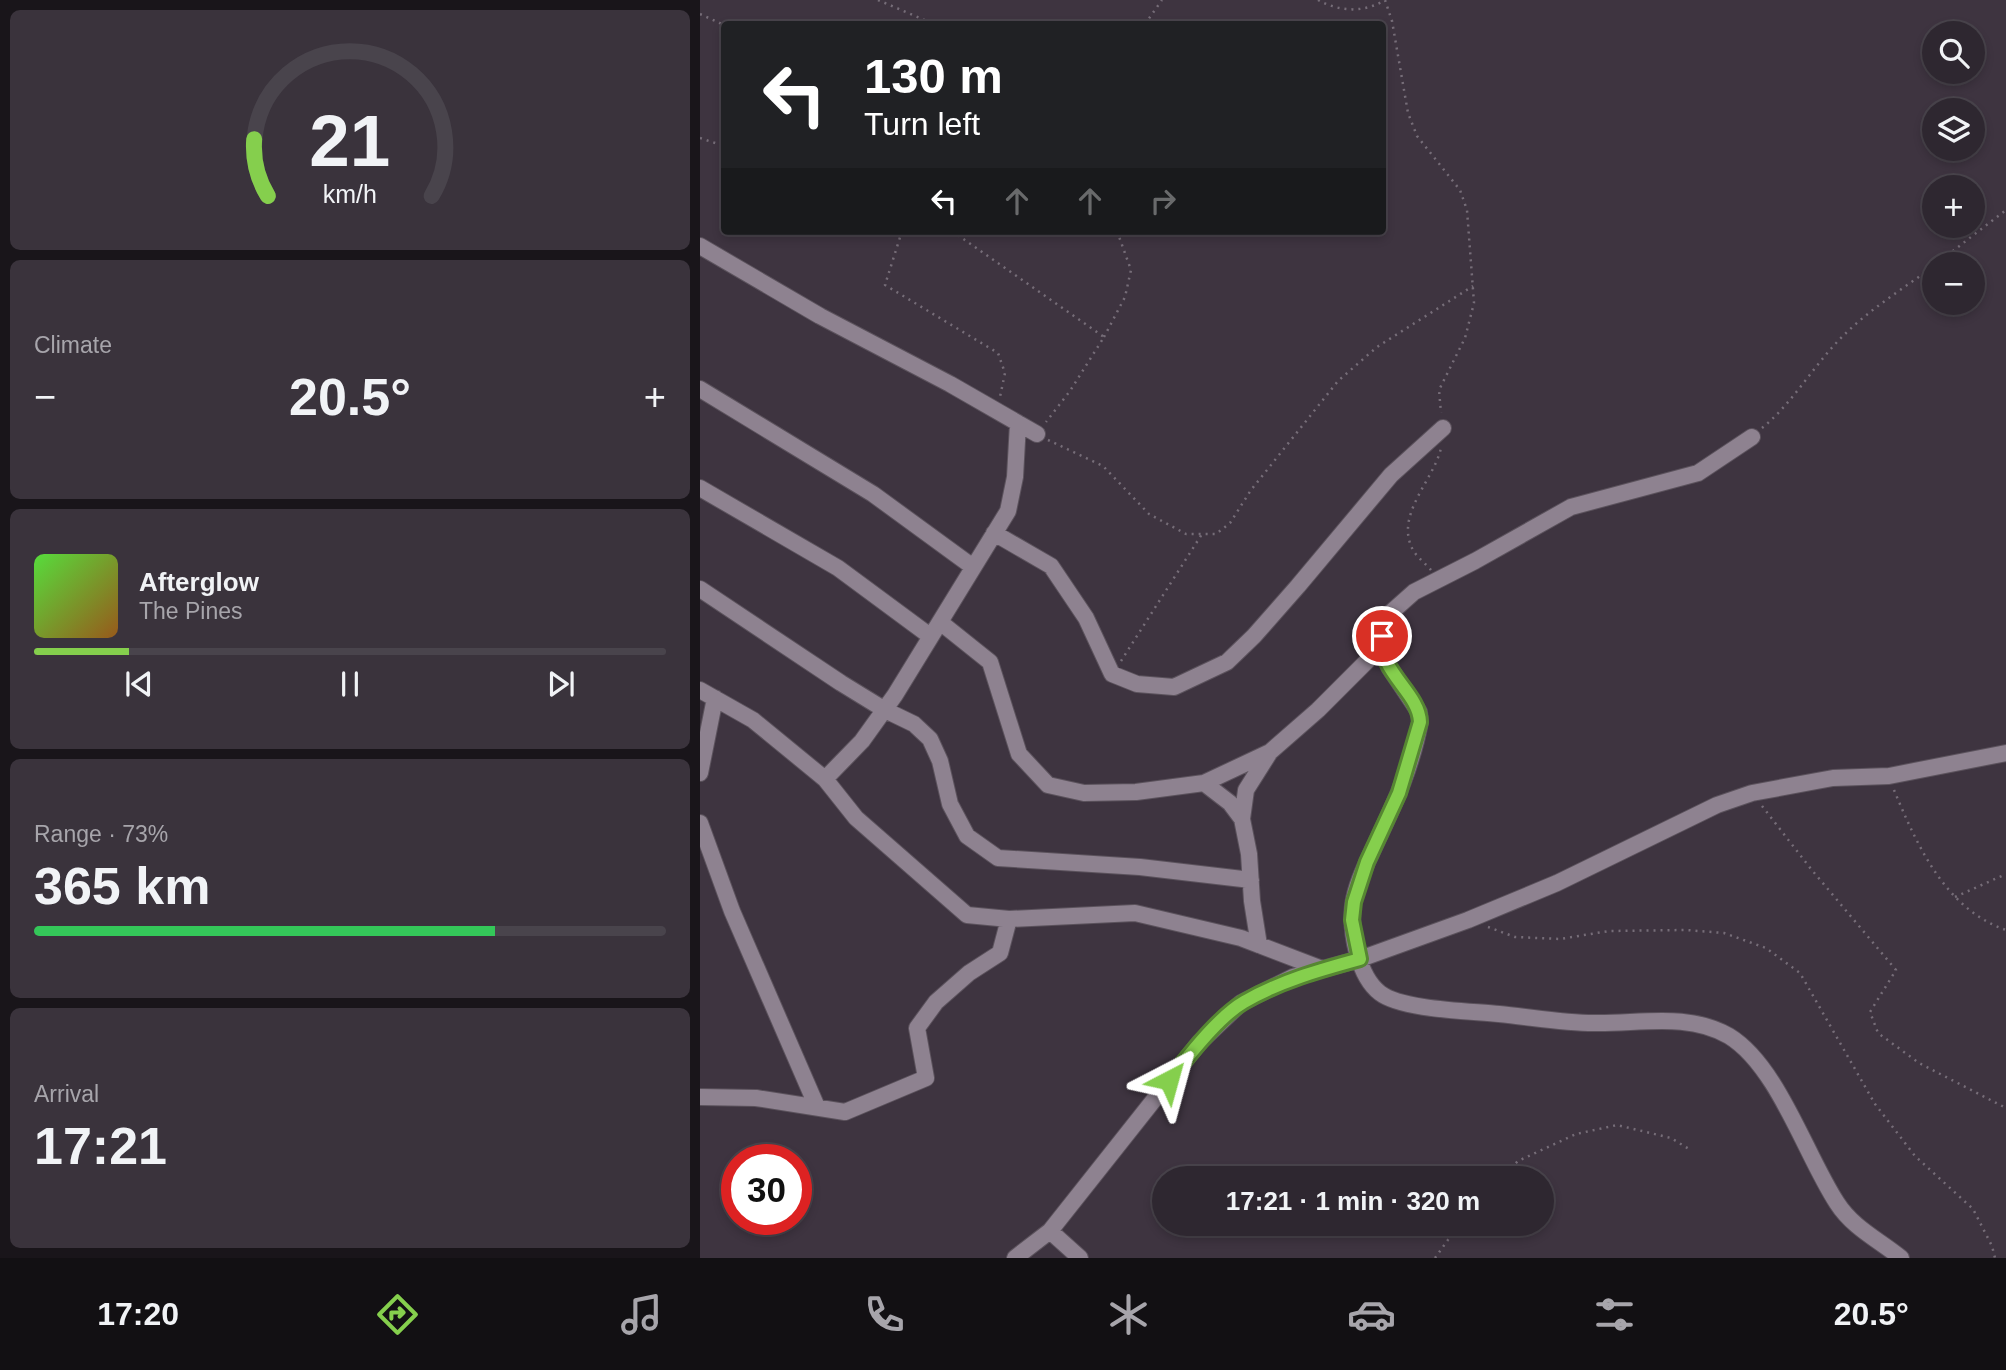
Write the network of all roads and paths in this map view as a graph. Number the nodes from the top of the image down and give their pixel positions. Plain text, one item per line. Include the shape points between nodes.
1 (878, 0) edge
2 (1162, 0) edge
3 (1318, 0) edge
4 (1385, 0) edge
5 (700, 13) edge
6 (927, 21) edge
7 (1148, 21) edge
8 (721, 24) edge
9 (700, 138) edge
10 (721, 145) edge
11 (2006, 210) edge
12 (901, 235) edge
13 (960, 235) edge
14 (1118, 235) edge
15 (700, 246) edge
16 (1952, 252) edge
17 (1922, 275) edge
18 (1472, 286) junction
19 (1104, 337) junction
20 (700, 389) edge
21 (998, 411) junction
22 (1018, 424) junction
23 (1443, 428) junction
24 (1037, 434) junction
25 (1752, 437) joint
26 (700, 488) edge
27 (994, 533) junction
28 (1202, 534) junction
29 (973, 568) junction
30 (1439, 578) junction
31 (700, 590) edge
32 (940, 622) junction
33 (930, 636) junction
34 (1381, 647) junction
35 (1112, 674) junction
36 (700, 690) edge
37 (715, 698) junction
38 (885, 710) junction
39 (1270, 752) junction
40 (2006, 753) edge
41 (700, 773) edge
42 (1889, 776) junction
43 (825, 779) junction
44 (1204, 783) junction
45 (1752, 793) junction
46 (1242, 819) junction
47 (700, 823) edge
48 (2006, 874) edge
49 (1251, 880) junction
50 (1955, 897) junction
51 (1009, 919) junction
52 (1468, 920) junction
53 (2006, 930) edge
54 (1259, 945) junction
55 (1360, 959) junction
56 (1322, 969) junction
57 (700, 1097) edge
58 (817, 1107) junction
59 (2006, 1108) edge
60 (1689, 1149) dead end
61 (1513, 1166) edge
62 (1050, 1231) junction
63 (1451, 1236) edge
64 (1015, 1258) edge
65 (1080, 1258) edge
66 (1435, 1258) edge
67 (1901, 1258) edge
68 (1995, 1258) edge

1 - 6 path
2 - 7 path
3 - 4 path via 1354,10
4 - 18 path via 1408,113 1417,136 1460,190 1467,210
5 - 8 path
9 - 10 path
11 - 16 path
12 - 21 path via 885,285 998,353 1005,373
13 - 19 path
14 - 19 path via 1131,270 1125,297
15 - 21 street
17 - 25 path via 1845,334 1779,414
18 - 23 path via 1474,303 1465,338 1439,390
18 - 28 path via 1377,347 1338,381 1230,523 1216,534
19 - 24 path
20 - 29 street via 873,495
21 - 22 street
22 - 24 street
22 - 27 street via 1008,511
23 - 30 path via 1440,452 1417,499 1409,535 1413,550
23 - 35 street via 1391,475 1227,662 1174,687 1137,684
24 - 28 path via 1103,466 1149,514 1186,534
25 - 30 street via 1698,472 1571,507
26 - 33 street via 838,568
27 - 29 street
27 - 35 street via 1051,566 1086,618
28 - 35 path
29 - 32 street
30 - 34 street via 1387,616
31 - 38 street
32 - 33 street
32 - 44 street via 990,662 1019,754 1048,785 1084,793
33 - 38 street
34 - 39 street
34 - 55 street via 1419,712 1420,722 1399,793 1354,902 1352,920
36 - 37 street
37 - 41 street
37 - 43 street via 753,720
38 - 43 street
38 - 49 street via 930,738 950,803 967,836 998,858
39 - 44 street
39 - 46 street via 1246,790
40 - 42 street
42 - 45 street via 1833,778
42 - 50 path via 1914,839
43 - 51 street via 856,818 967,915
44 - 46 street
45 - 52 street
45 - 59 path via 1896,970 1870,1012 1878,1033 1919,1063
46 - 49 street
47 - 58 street via 732,911
48 - 50 path
49 - 54 street
50 - 53 path via 1986,923
51 - 54 street via 1135,913
51 - 58 street via 1000,953 936,1002 917,1028 926,1078 845,1112
52 - 55 street
52 - 68 path via 1515,937 1560,939 1609,931 1686,930 1724,933 1766,948 1800,973 1875,1104 1915,1156 1973,1209
54 - 56 street
55 - 56 street
55 - 67 street via 1366,977 1381,994 1402,1002 1583,1023 1693,1023 1728,1035 1751,1054 1774,1087 1839,1206
56 - 62 street via 1241,1003 1199,1043
57 - 58 street via 756,1098
60 - 61 path via 1671,1138 1618,1125 1576,1134
62 - 64 street
62 - 65 street
63 - 66 path

